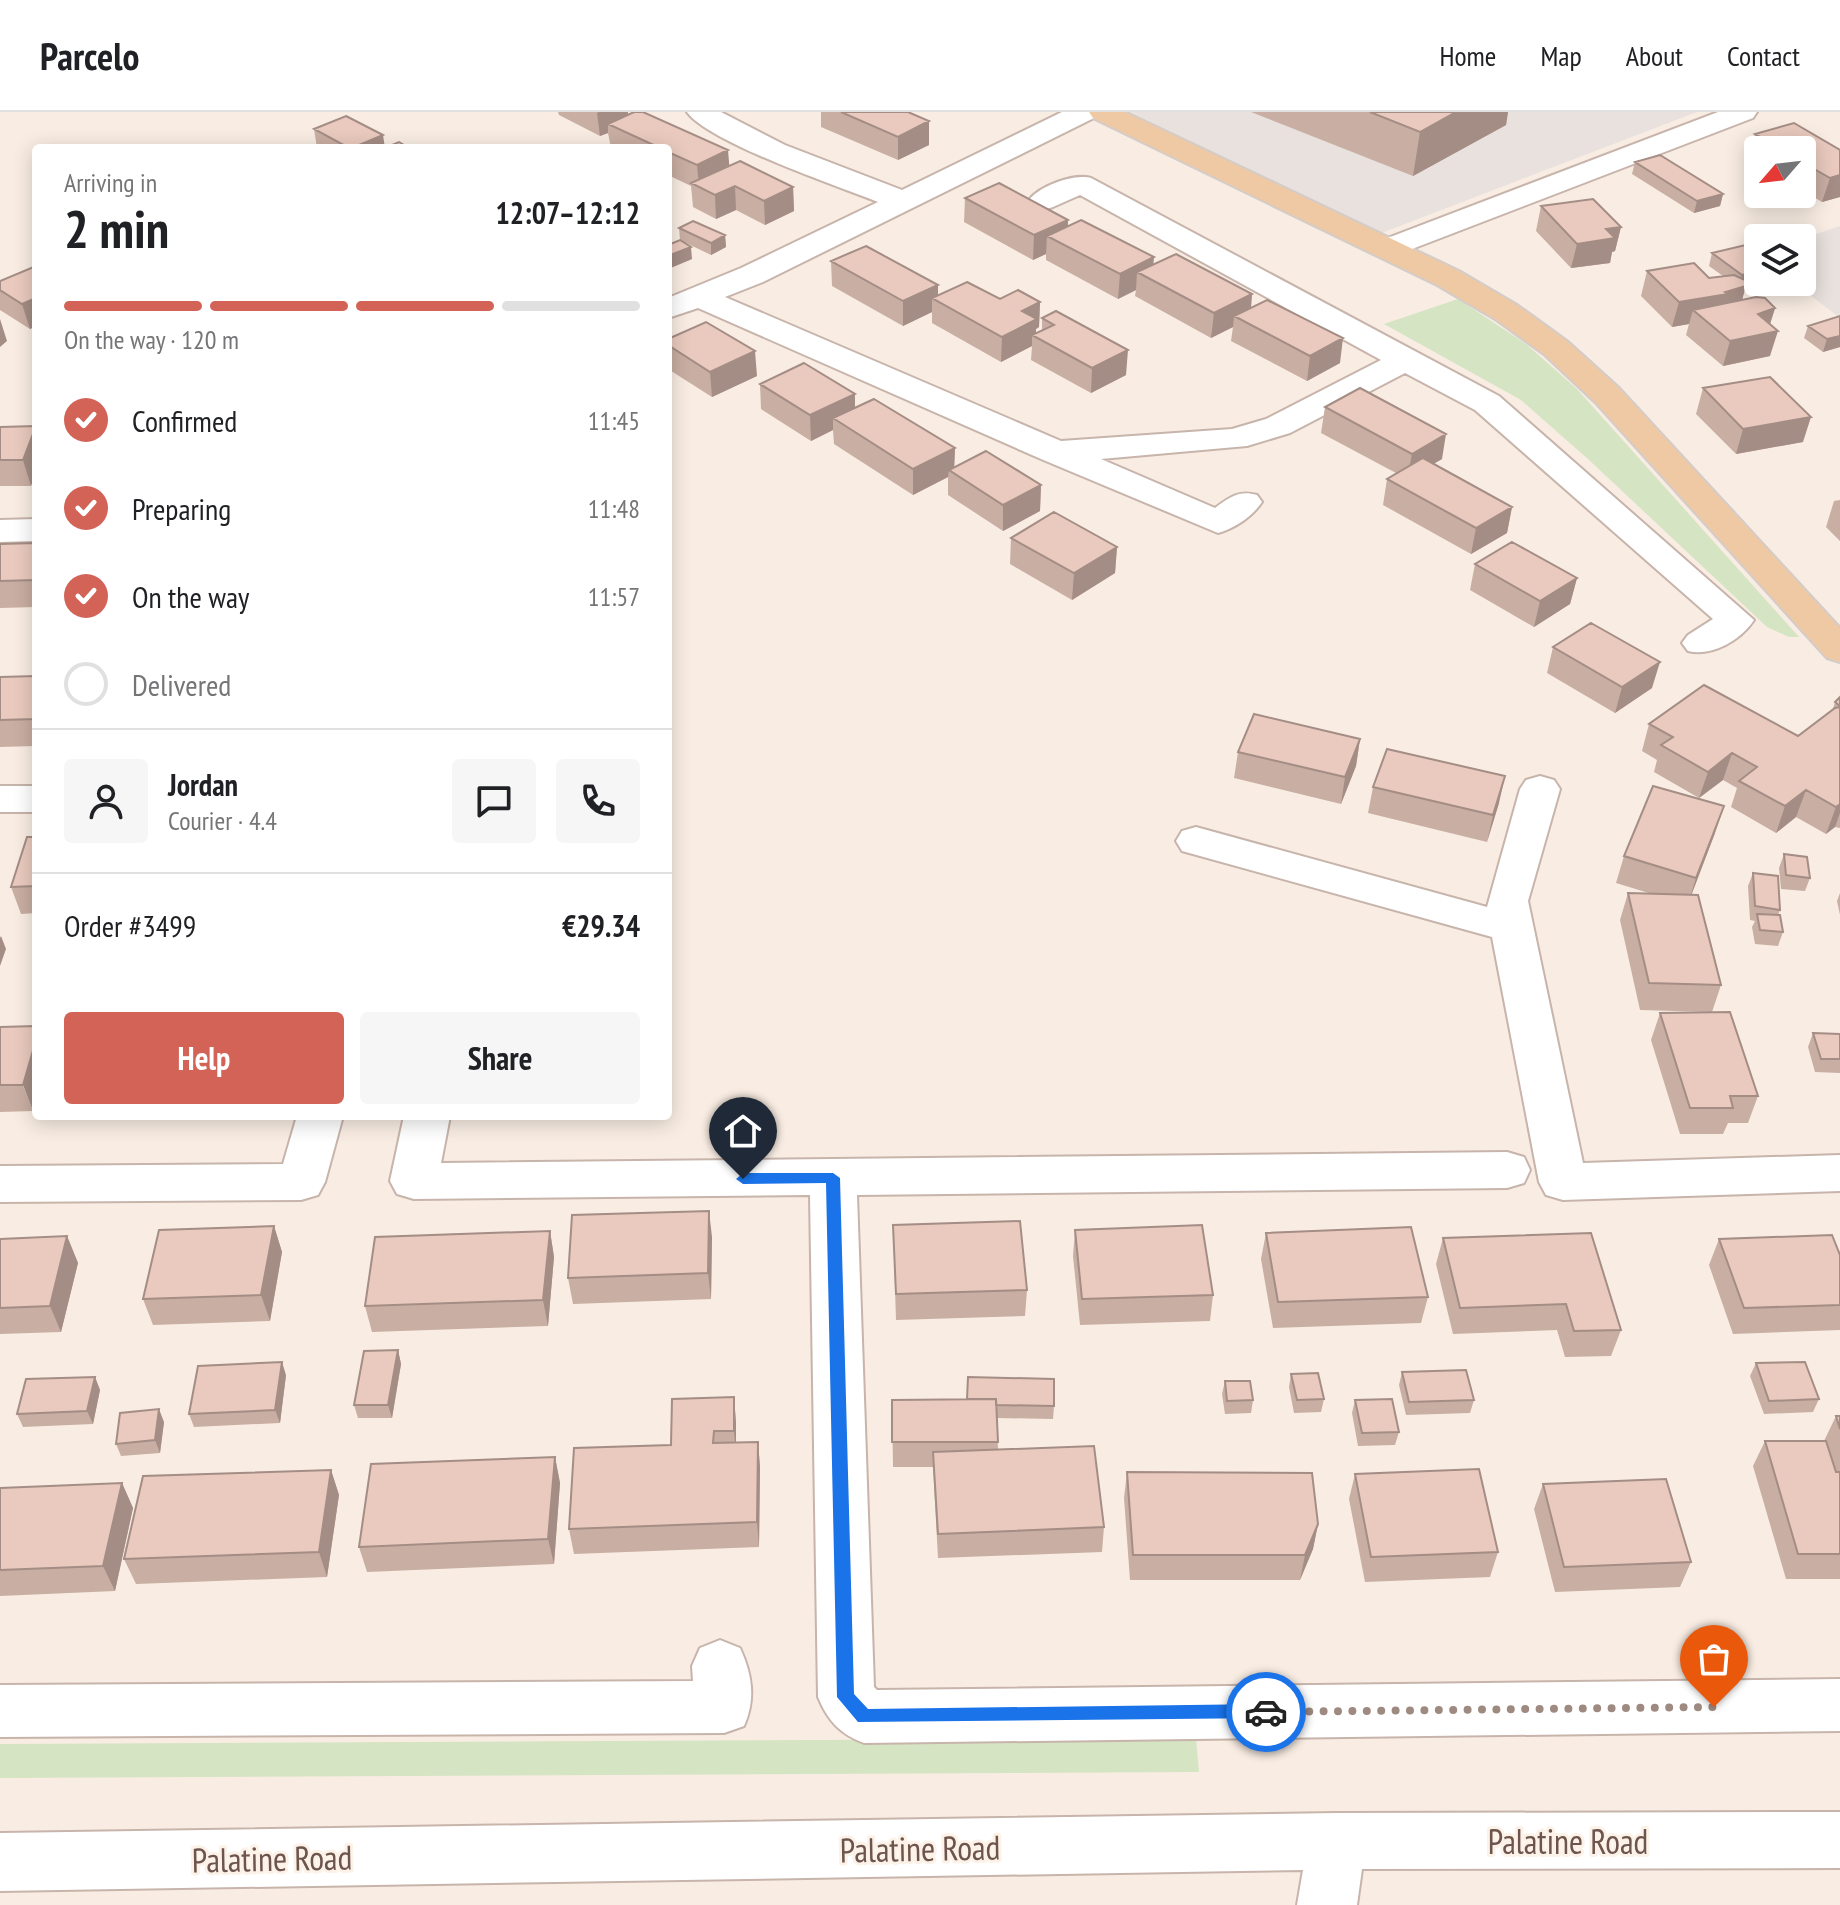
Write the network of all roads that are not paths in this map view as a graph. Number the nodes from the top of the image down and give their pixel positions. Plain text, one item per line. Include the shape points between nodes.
1 (701, 112) edge
2 (1084, 112) edge
3 (1103, 112) edge
4 (1743, 112) edge
5 (904, 201) junction
6 (1043, 201) dead end
7 (1388, 248) junction
8 (702, 298) junction
9 (672, 308) edge
10 (1405, 360) junction
11 (1053, 452) junction
12 (1245, 502) dead end
13 (32, 530) edge
14 (0, 531) edge
15 (1701, 643) dead end
16 (1840, 650) edge
17 (1540, 789) dead end
18 (0, 799) edge
19 (32, 799) edge
20 (1196, 841) dead end
21 (1511, 928) junction
22 (319, 1120) edge
23 (426, 1120) edge
24 (1507, 1170) dead end
25 (1840, 1173) edge
26 (833, 1178) junction
27 (0, 1184) edge
28 (720, 1666) dead end
29 (1840, 1705) edge
30 (0, 1711) edge
31 (1840, 1840) edge
32 (1337, 1841) junction
33 (0, 1862) edge
34 (1327, 1905) edge

1 - 5 street via 801,162
2 - 5 street
3 - 7 main road
4 - 7 street
5 - 8 street
6 - 10 street via 1081,184
7 - 16 main road via 1506,312 1556,348 1607,395
8 - 9 street
8 - 11 street
10 - 11 street via 1278,426 1235,439
10 - 15 street via 1487,403 1736,620
11 - 12 street via 1218,522
13 - 14 street
17 - 21 street via 1507,901
18 - 19 street
20 - 21 street
21 - 25 street via 1563,1182
22 - 27 street via 301,1182
23 - 26 street via 414,1181
24 - 26 street
26 - 29 street via 846,1697 864,1717
28 - 30 street via 724,1707
31 - 32 street, Palatine Road
32 - 33 street, Palatine Road
32 - 34 street

